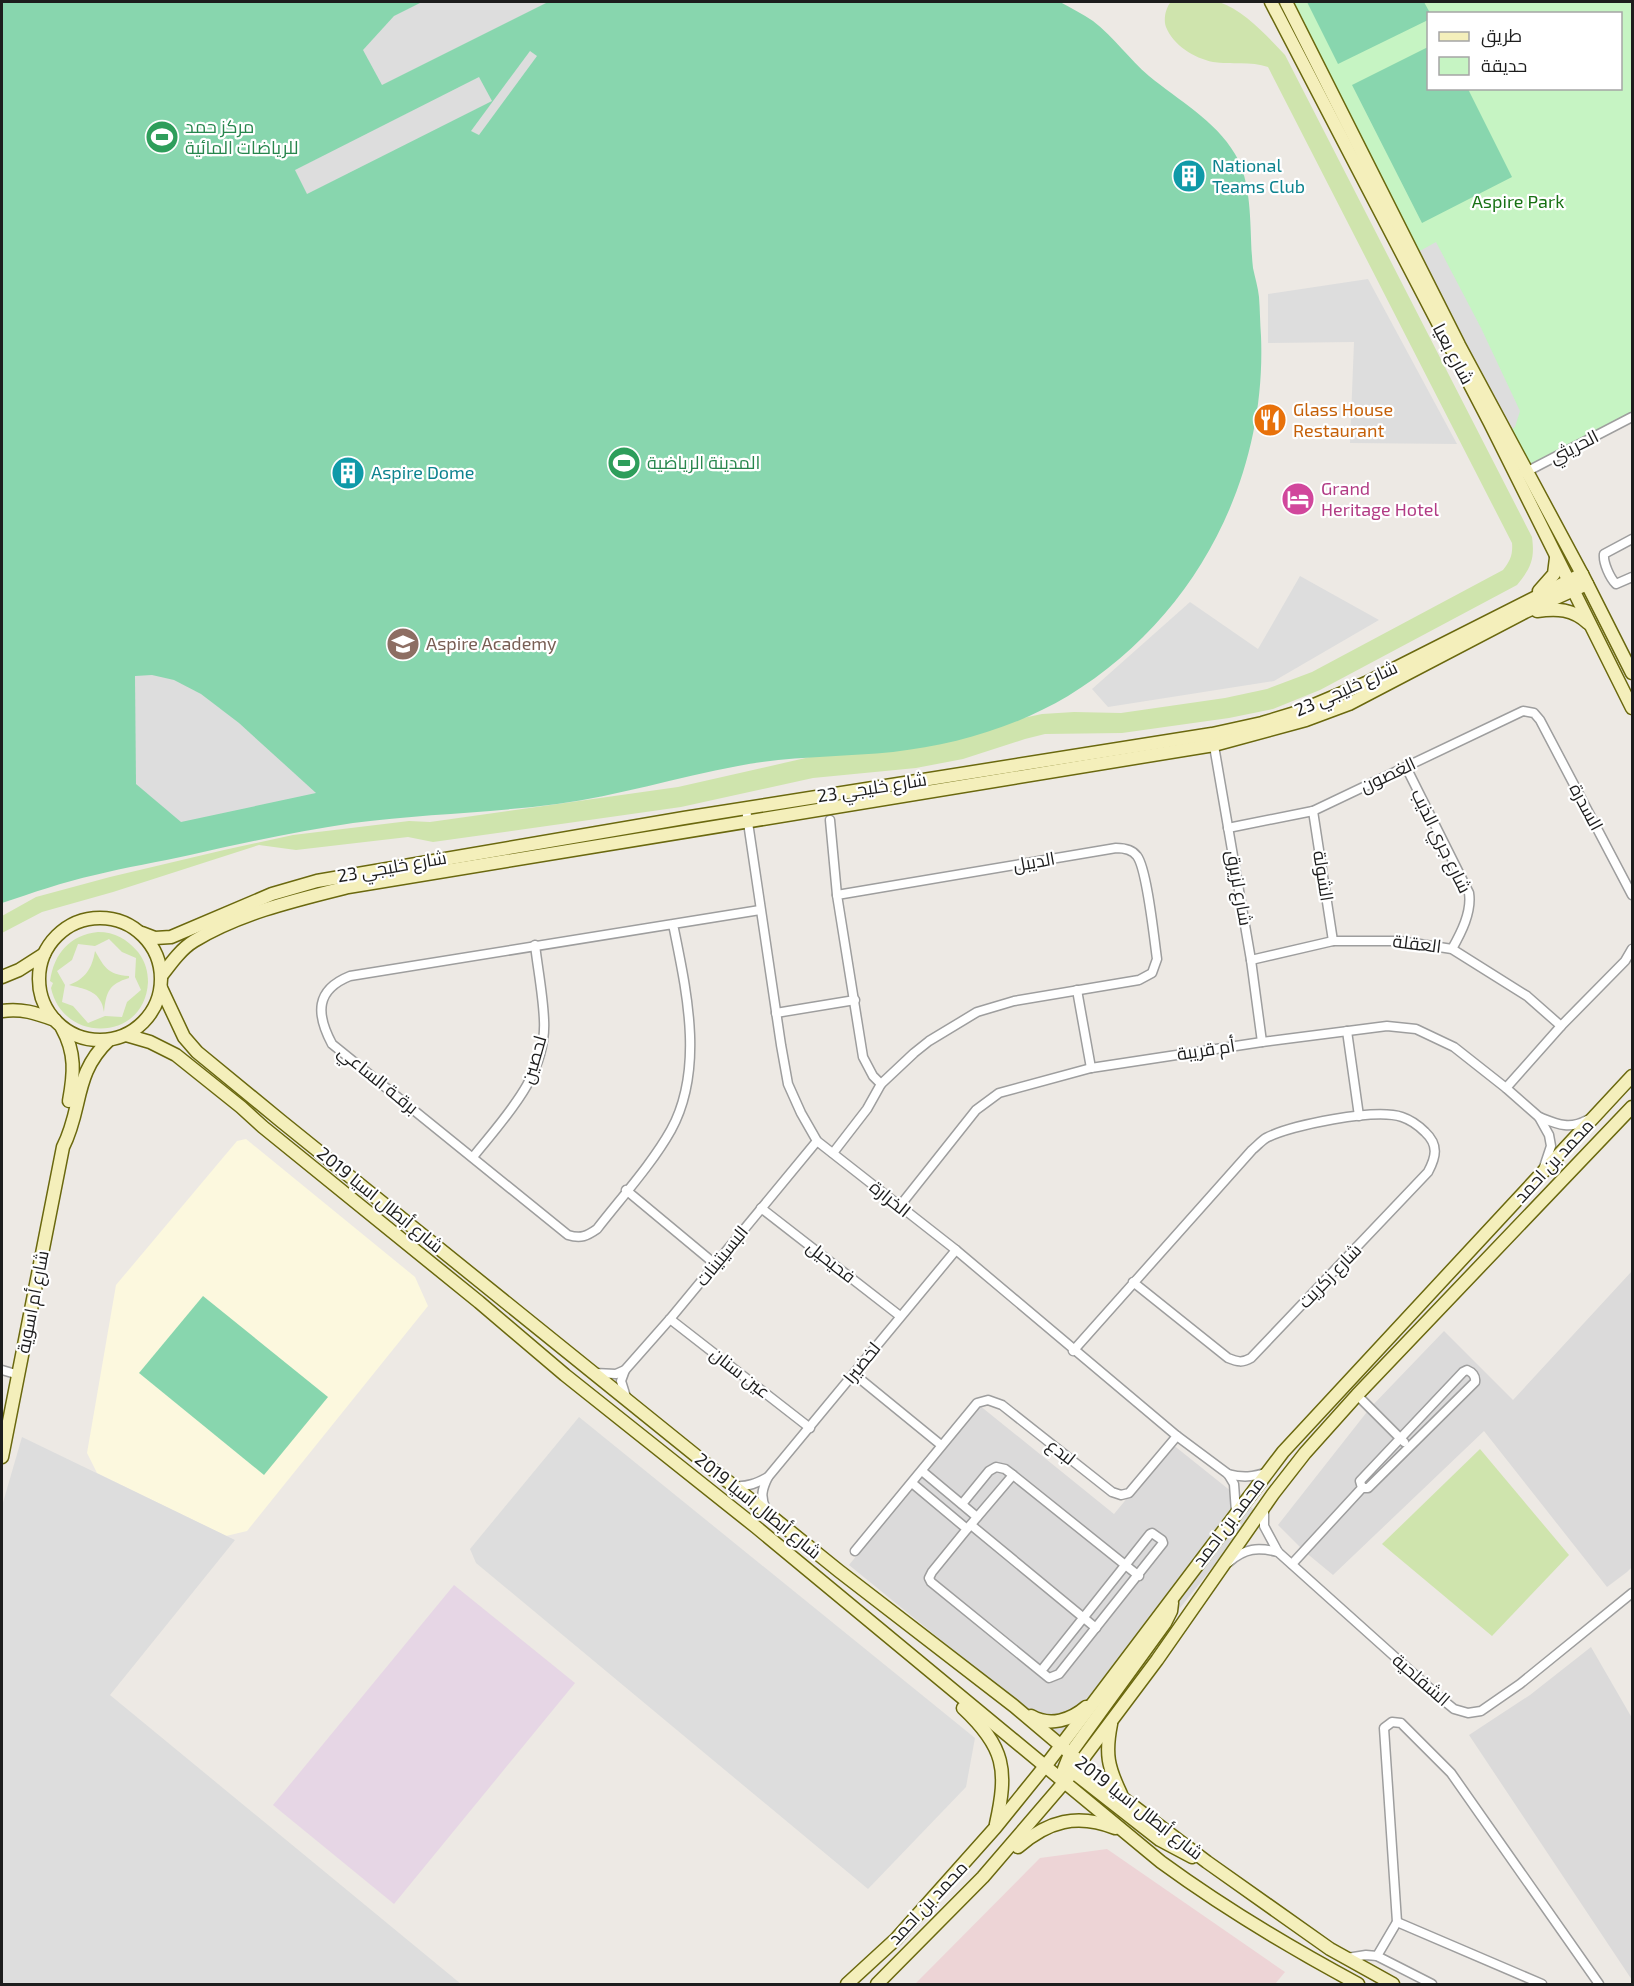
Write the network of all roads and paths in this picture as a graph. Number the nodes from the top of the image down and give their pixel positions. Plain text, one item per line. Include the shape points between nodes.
1 (1271, 2) edge
2 (1286, 2) edge
3 (1404, 247) junction
4 (1632, 417) edge
5 (1522, 474) junction
6 (1632, 539) edge
7 (1556, 556) junction
8 (1632, 577) edge
9 (1585, 579) junction
10 (1571, 586) junction
11 (1526, 607) junction
12 (1593, 628) junction
13 (1632, 673) edge
14 (1632, 708) edge
15 (1539, 720) joint
16 (1213, 740) junction
17 (1406, 767) junction
18 (1313, 811) junction
19 (746, 815) junction
20 (830, 820) dead end
21 (1228, 828) junction
22 (420, 868) junction
23 (837, 895) junction
24 (1632, 895) edge
25 (760, 910) junction
26 (673, 924) junction
27 (142, 933) junction
28 (1333, 941) junction
29 (535, 945) junction
30 (1452, 948) junction
31 (1632, 949) edge
32 (44, 954) junction
33 (1251, 960) junction
34 (2, 978) edge
35 (162, 981) junction
36 (1077, 990) junction
37 (855, 1000) junction
38 (2, 1011) edge
39 (776, 1013) junction
40 (58, 1024) junction
41 (1561, 1026) junction
42 (1347, 1031) junction
43 (126, 1035) junction
44 (108, 1040) junction
45 (1262, 1042) junction
46 (1090, 1068) junction
47 (1632, 1076) edge
48 (881, 1084) junction
49 (1506, 1088) junction
50 (1632, 1107) edge
51 (1596, 1115) junction
52 (1359, 1116) junction
53 (1539, 1117) junction
54 (817, 1141) junction
55 (63, 1147) junction
56 (833, 1153) junction
57 (473, 1157) junction
58 (1540, 1175) junction
59 (626, 1190) junction
60 (899, 1207) junction
61 (761, 1208) junction
62 (956, 1250) junction
63 (715, 1264) junction
64 (1133, 1282) junction
65 (900, 1316) junction
66 (670, 1318) junction
67 (1073, 1351) junction
68 (2, 1370) edge
69 (625, 1370) junction
70 (594, 1373) junction
71 (854, 1374) junction
72 (19, 1375) junction
73 (1356, 1395) junction
74 (627, 1400) junction
75 (810, 1428) junction
76 (1177, 1436) junction
77 (1401, 1439) junction
78 (941, 1445) junction
79 (1409, 1447) junction
80 (2, 1457) edge
81 (922, 1471) junction
82 (1268, 1472) junction
83 (1228, 1474) junction
84 (1013, 1475) junction
85 (768, 1476) junction
86 (912, 1483) junction
87 (733, 1485) junction
88 (1362, 1488) junction
89 (962, 1504) junction
90 (1264, 1508) junction
91 (1236, 1512) junction
92 (769, 1514) junction
93 (977, 1517) junction
94 (969, 1527) junction
95 (855, 1551) dead end
96 (1278, 1552) junction
97 (1292, 1564) junction
98 (1126, 1566) junction
99 (1220, 1571) junction
100 (1139, 1576) junction
101 (1632, 1593) edge
102 (1172, 1599) junction
103 (1084, 1618) junction
104 (1096, 1628) junction
105 (928, 1670) junction
106 (1041, 1671) junction
107 (1101, 1693) junction
108 (1014, 1706) junction
109 (1112, 1720) junction
110 (1048, 1763) junction
111 (1066, 1766) junction
112 (1124, 1799) junction
113 (994, 1828) junction
114 (1127, 1833) junction
115 (1207, 1862) junction
116 (987, 1873) junction
117 (1397, 1922) junction
118 (1377, 1956) junction
119 (1347, 1958) junction
120 (847, 1984) edge
121 (878, 1984) edge
122 (1358, 1984) edge
123 (1393, 1984) edge
124 (1432, 1984) edge
125 (1542, 1984) edge
126 (1599, 1984) edge

1 - 3 main road, شارع بعيا
2 - 3 main road, شارع بعيا
3 - 5 main road, شارع بعيا
4 - 5 street, الحريثي
5 - 7 main road, شارع بعيا
5 - 9 main road, شارع بعيا
6 - 8 street via 1604,554 1616,584
7 - 10 main road, شارع بعيا
7 - 11 main road via 1554,574
9 - 10 main road, شارع خليجي 23
9 - 13 main road, شارع بعيا
10 - 11 main road, شارع خليجي 23
10 - 12 main road, شارع بعيا
11 - 12 main road via 1566,609
11 - 16 main road, شارع خليجي 23 via 1415,664 1295,713
12 - 14 main road, شارع بعيا
15 - 17 street, الغصون via 1534,712 1523,711
15 - 24 street, السدرة
16 - 19 main road, شارع خليجي 23
16 - 21 street, شارع لزيرق
17 - 18 street, الغصون
17 - 30 street, شارع جري الذيب via 1469,893 1470,903
18 - 21 street, الغصون
18 - 28 street, الشولة
19 - 22 main road, شارع خليجي 23
19 - 25 street, الخرارة
20 - 23 street
21 - 33 street, شارع لزيرق
22 - 27 main road, شارع خليجي 23 via 317,880 171,937 155,938
22 - 35 main road, شارع خليجي 23 via 243,918 181,951
23 - 36 street, الديبل via 1116,848 1130,849 1143,869 1155,967 1138,980
23 - 37 street
25 - 26 street, برقـة الساعي
25 - 39 street, الخرارة
26 - 29 street, برقـة الساعي
26 - 59 street, برقـة الساعي via 685,982 690,1038 688,1076 671,1130
27 - 32 main road via 113,919 93,918 59,933
27 - 35 main road via 156,952
28 - 30 street, العقلة via 1400,940
28 - 33 street, العقلة
29 - 57 street, لحصين via 544,1021 535,1070 523,1095
29 - 57 street, برقـة الساعي via 350,976 335,982 323,1003 321,1017 332,1044
30 - 41 street, العقلة via 1527,996
31 - 41 street
32 - 34 main road
32 - 40 main road via 39,988
33 - 45 street, شارع لزيرق
35 - 43 main road via 150,1016
35 - 70 main road, شارع أبطال اسيا 2019 via 184,1037 197,1052
36 - 46 street
36 - 48 street, الديبل via 977,1012 929,1041
37 - 39 street
37 - 48 street via 863,1057
38 - 40 main road via 32,1011
39 - 54 street, الخرارة via 788,1084
40 - 44 main road via 80,1037
40 - 55 main road, شارع أم اسوية via 72,1052 74,1070
41 - 49 street
42 - 45 street, أم قريبة
42 - 49 street, أم قريبة via 1387,1026 1416,1029 1454,1047
42 - 52 street
43 - 44 main road
43 - 105 main road, شارع أبطال اسيا 2019 via 176,1055
44 - 55 main road, شارع أم اسوية via 84,1076
45 - 46 street, أم قريبة
46 - 60 street, أم قريبة via 999,1093 976,1110
47 - 51 main road, محمد بن احمد
48 - 56 street, الديبل
49 - 53 street, أم قريبة
50 - 73 main road, محمد بن احمد
51 - 53 street, أم قريبة via 1576,1126 1562,1126
51 - 58 main road, محمد بن احمد
52 - 64 street, شارع زكريت via 1298,1127 1266,1139
52 - 64 street, شارع زكريت via 1400,1116 1415,1123 1436,1146 1436,1158 1428,1172 1251,1358 1244,1362 1228,1358
53 - 58 street, أم قريبة via 1551,1146
54 - 56 street, الخرارة
54 - 61 street, البسيتينات
55 - 72 main road, شارع أم اسوية
56 - 60 street, الخرارة
57 - 59 street, برقـة الساعي via 568,1235 578,1238 597,1229
58 - 82 main road, محمد بن احمد
59 - 63 street
60 - 62 street, الخرارة
61 - 63 street, البسيتينات
61 - 65 street, فحيحيل
62 - 65 street, لخضيرا
62 - 67 street, الخرارة
63 - 66 street, البسيتينات
64 - 67 street, شارع زكريت
65 - 71 street, لخضيرا
66 - 69 street, البسيتينات
66 - 75 street, عين سنان
67 - 76 street, الخرارة
68 - 72 street
69 - 70 street via 616,1374
69 - 74 street via 621,1381
70 - 74 main road, شارع أبطال اسيا 2019
71 - 75 street, لخضيرا
71 - 78 street
72 - 80 main road, شارع أم اسوية
73 - 77 street
73 - 90 main road, محمد بن احمد
74 - 87 main road, شارع أبطال اسيا 2019
75 - 85 street, لخضيرا
76 - 78 street, لبدع via 1129,1493 1121,1495 1112,1492 1002,1405 988,1400 977,1403
76 - 83 street, الخرارة
77 - 79 street
77 - 79 street via 1463,1372 1470,1371 1475,1376 1475,1382
77 - 88 street via 1360,1481
78 - 81 street, لبدع
79 - 88 street via 1368,1488
81 - 86 street, لبدع
81 - 89 street
82 - 83 street via 1242,1478
82 - 91 main road, محمد بن احمد
83 - 91 street via 1234,1484
84 - 89 street via 996,1467
84 - 93 street
84 - 98 street
85 - 87 street, لخضيرا via 757,1483
85 - 92 street via 762,1490
86 - 94 street
86 - 95 street, لبدع
87 - 92 main road, شارع أبطال اسيا 2019
88 - 97 street
89 - 93 street
90 - 96 street, الشفلحية via 1264,1526
90 - 99 main road, محمد بن احمد
91 - 102 main road, محمد بن احمد
92 - 108 main road, شارع أبطال اسيا 2019
93 - 94 street
94 - 103 street
94 - 106 street via 929,1578
96 - 97 street, الشفلحية
96 - 99 street via 1251,1548
97 - 101 street, الشفلحية via 1443,1700 1468,1713 1481,1711 1520,1684
98 - 100 street
98 - 100 street via 1150,1534 1162,1540
98 - 103 street
99 - 109 main road, محمد بن احمد
100 - 104 street
102 - 107 main road, محمد بن احمد
102 - 111 main road via 1165,1623
103 - 104 street
103 - 106 street
104 - 106 street via 1059,1674 1050,1678
105 - 110 main road, شارع أبطال اسيا 2019 via 959,1695 973,1698
105 - 113 main road via 994,1743 1003,1783
107 - 108 main road via 1083,1710 1059,1721 1037,1719
107 - 111 main road, محمد بن احمد
108 - 111 main road, شارع أبطال اسيا 2019
109 - 111 main road, محمد بن احمد
109 - 112 main road via 1107,1746 1109,1769
110 - 111 main road, محمد بن احمد
110 - 111 main road, شارع أبطال اسيا 2019
110 - 113 main road, محمد بن احمد
111 - 112 main road, شارع أبطال اسيا 2019
111 - 114 main road, شارع أبطال اسيا 2019
111 - 115 main road via 1160,1840
111 - 116 main road, محمد بن احمد
112 - 115 main road, شارع أبطال اسيا 2019
113 - 120 main road, محمد بن احمد via 896,1939
114 - 116 main road via 1098,1821 1066,1821 1032,1835
114 - 122 main road, شارع أبطال اسيا 2019 via 1211,1898 1287,1946
115 - 119 main road, شارع أبطال اسيا 2019
116 - 121 main road, محمد بن احمد
117 - 118 street
117 - 125 street
117 - 126 street via 1384,1728 1392,1722 1401,1723 1451,1773
118 - 119 street
118 - 124 street
119 - 123 main road, شارع أبطال اسيا 2019

